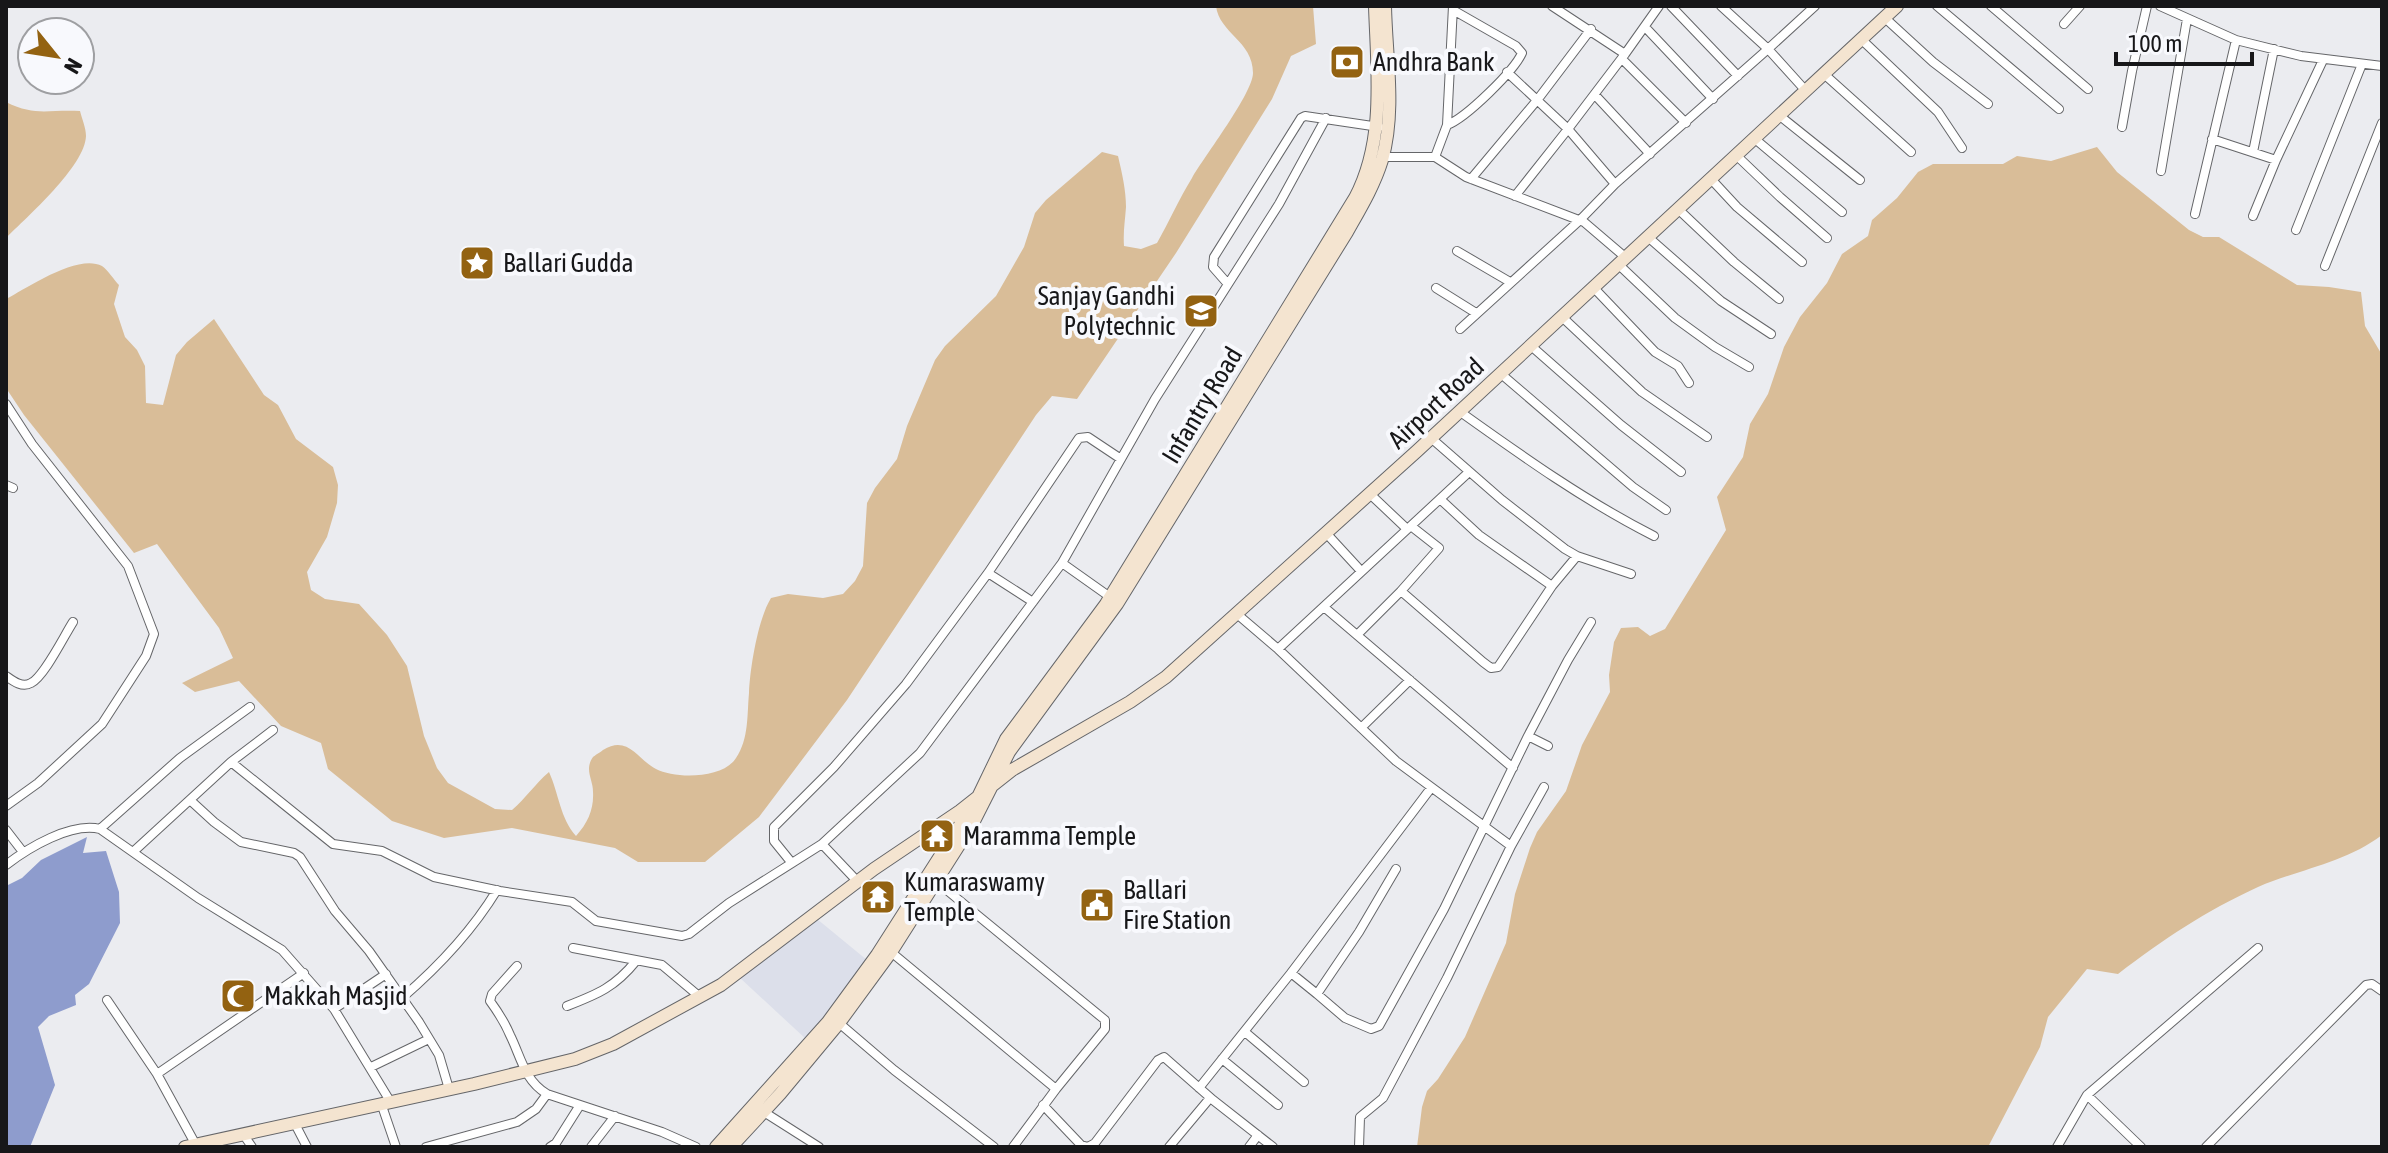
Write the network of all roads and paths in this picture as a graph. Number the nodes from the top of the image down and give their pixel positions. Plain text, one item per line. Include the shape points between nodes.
1 (1375, 6) edge
2 (1385, 6) edge
3 (1552, 6) edge
4 (1659, 6) edge
5 (1671, 6) edge
6 (1721, 6) edge
7 (1815, 6) edge
8 (1897, 6) edge
9 (1937, 6) edge
10 (1991, 6) edge
11 (2080, 6) edge
12 (2147, 6) edge
13 (2160, 6) edge
14 (1453, 8) edge
15 (1885, 18) junction
16 (2187, 19) junction
17 (2064, 24) dead end
18 (1645, 27) junction
19 (1591, 29) junction
20 (1862, 40) junction
21 (2236, 40) junction
22 (1768, 49) junction
23 (2274, 49) junction
24 (1623, 56) junction
25 (2323, 60) junction
26 (2362, 64) junction
27 (2382, 66) edge
28 (1507, 72) junction
29 (1824, 74) junction
30 (1738, 76) junction
31 (2088, 89) dead end
32 (1806, 91) junction
33 (1595, 95) junction
34 (1538, 99) junction
35 (1713, 99) junction
36 (1988, 104) dead end
37 (2059, 109) dead end
38 (1780, 116) junction
39 (1326, 118) junction
40 (1686, 123) junction
41 (2382, 123) edge
42 (1447, 125) junction
43 (1382, 126) junction
44 (2122, 127) dead end
45 (1568, 129) junction
46 (1755, 139) junction
47 (2212, 139) junction
48 (1962, 148) dead end
49 (1911, 152) dead end
50 (2253, 152) junction
51 (1650, 154) junction
52 (1737, 156) junction
53 (1382, 157) junction
54 (1435, 157) junction
55 (2276, 160) junction
56 (2161, 171) dead end
57 (1471, 179) junction
58 (1711, 179) junction
59 (1860, 180) dead end
60 (1615, 184) junction
61 (1515, 196) junction
62 (1678, 209) junction
63 (1842, 212) dead end
64 (2195, 214) dead end
65 (2253, 216) dead end
66 (1580, 220) junction
67 (2296, 230) dead end
68 (1648, 237) junction
69 (1827, 238) dead end
70 (1457, 251) dead end
71 (1622, 260) junction
72 (1802, 262) dead end
73 (2325, 266) dead end
74 (1510, 282) junction
75 (1227, 283) junction
76 (1593, 287) junction
77 (1436, 288) dead end
78 (1779, 299) dead end
79 (1476, 313) junction
80 (1561, 316) junction
81 (1460, 329) dead end
82 (1771, 334) dead end
83 (1530, 345) junction
84 (1749, 367) dead end
85 (1500, 373) junction
86 (1689, 383) dead end
87 (6, 404) edge
88 (1459, 411) junction
89 (1707, 437) dead end
90 (1431, 438) junction
91 (1121, 459) junction
92 (1469, 472) junction
93 (1681, 472) dead end
94 (1370, 494) junction
95 (1440, 499) junction
96 (1666, 510) dead end
97 (1409, 528) junction
98 (1326, 533) junction
99 (1654, 536) dead end
100 (1577, 556) junction
101 (1062, 563) junction
102 (1361, 571) junction
103 (988, 573) junction
104 (1631, 574) dead end
105 (1552, 586) junction
106 (1401, 591) junction
107 (1110, 597) junction
108 (1033, 602) junction
109 (1324, 607) junction
110 (1237, 614) junction
111 (73, 622) dead end
112 (1591, 622) dead end
113 (1357, 635) junction
114 (1278, 649) junction
115 (6, 676) edge
116 (1410, 680) junction
117 (250, 707) dead end
118 (1361, 728) junction
119 (273, 730) dead end
120 (1528, 736) junction
121 (1548, 746) dead end
122 (231, 762) junction
123 (1513, 768) junction
124 (1544, 787) dead end
125 (991, 788) junction
126 (1431, 788) junction
127 (978, 797) junction
128 (190, 800) junction
129 (6, 806) edge
130 (1484, 826) junction
131 (100, 829) junction
132 (6, 830) edge
133 (822, 844) junction
134 (1511, 846) junction
135 (23, 852) junction
136 (133, 852) junction
137 (791, 862) junction
138 (6, 865) edge
139 (1396, 869) dead end
140 (858, 882) junction
141 (937, 882) junction
142 (497, 890) junction
143 (573, 948) dead end
144 (2258, 948) dead end
145 (891, 952) junction
146 (636, 961) junction
147 (517, 966) dead end
148 (304, 973) junction
149 (1291, 973) junction
150 (386, 974) junction
151 (2382, 991) edge
152 (1317, 994) junction
153 (700, 997) junction
154 (402, 998) junction
155 (107, 1000) dead end
156 (567, 1006) dead end
157 (334, 1009) junction
158 (839, 1023) junction
159 (1245, 1032) junction
160 (429, 1039) junction
161 (1222, 1059) junction
162 (371, 1067) junction
163 (525, 1071) junction
164 (157, 1074) junction
165 (1304, 1082) dead end
166 (1199, 1088) junction
167 (449, 1089) junction
168 (1056, 1089) junction
169 (547, 1094) junction
170 (2087, 1095) junction
171 (1210, 1098) junction
172 (386, 1102) junction
173 (580, 1105) junction
174 (1043, 1105) junction
175 (1278, 1105) dead end
176 (764, 1112) junction
177 (615, 1116) junction
178 (294, 1122) junction
179 (243, 1134) junction
180 (1258, 1135) junction
181 (193, 1146) edge
182 (252, 1147) edge
183 (307, 1147) edge
184 (396, 1147) edge
185 (426, 1147) edge
186 (550, 1147) edge
187 (591, 1147) edge
188 (696, 1147) edge
189 (716, 1147) edge
190 (731, 1147) edge
191 (819, 1147) edge
192 (994, 1147) edge
193 (1013, 1147) edge
194 (1169, 1147) edge
195 (1249, 1147) edge
196 (1273, 1147) edge
197 (1359, 1147) edge
198 (2057, 1147) edge
199 (2141, 1147) edge
200 (2206, 1147) edge

1 - 43 street, Infantry Road
2 - 43 street, Infantry Road
3 - 19 street
4 - 18 street
5 - 30 street
6 - 22 street
7 - 22 street
8 - 15 street, Airport Road
9 - 37 street
10 - 31 street
11 - 17 street
12 - 44 street
13 - 16 street
14 - 28 street via 1521,49
14 - 42 street
15 - 20 street, Airport Road
15 - 36 street
16 - 21 street
16 - 56 street
18 - 24 street
18 - 35 street
19 - 24 street
19 - 34 street
20 - 29 street, Airport Road
20 - 48 street via 1938,112
21 - 23 street
21 - 47 street
22 - 30 street
22 - 32 street
23 - 25 street
23 - 50 street
24 - 33 street
24 - 40 street
25 - 26 street
25 - 55 street
26 - 27 street
26 - 67 street
28 - 34 street
28 - 42 street
29 - 32 street, Airport Road
29 - 49 street
30 - 35 street
32 - 38 street, Airport Road
33 - 45 street
33 - 51 street
34 - 45 street
34 - 57 street
35 - 40 street
38 - 46 street, Airport Road
38 - 59 street
39 - 43 street
39 - 75 street
39 - 75 street via 1305,116 1297,122 1214,257 1213,267
40 - 51 street
41 - 73 street
42 - 54 street
43 - 53 street, Infantry Road
43 - 107 street, Infantry Road via 1355,198
45 - 60 street
45 - 61 street
46 - 52 street, Airport Road
46 - 63 street
47 - 50 street
47 - 64 street
50 - 55 street
51 - 60 street
52 - 58 street, Airport Road
52 - 69 street
53 - 54 street
53 - 125 street, Infantry Road via 1347,232 1181,501 1100,630 1009,752
54 - 57 street
55 - 65 street
57 - 61 street
58 - 62 street, Airport Road
58 - 72 street
60 - 66 street
61 - 66 street
62 - 68 street, Airport Road
62 - 78 street
66 - 71 street
66 - 74 street
68 - 71 street, Airport Road
68 - 82 street via 1721,301
70 - 74 street
71 - 76 street, Airport Road
71 - 84 street via 1675,318
74 - 79 street
75 - 91 street
76 - 80 street, Airport Road
76 - 86 street via 1655,352 1678,366
77 - 79 street
79 - 81 street
80 - 83 street, Airport Road
80 - 89 street via 1642,392
83 - 85 street, Airport Road
83 - 93 street
85 - 88 street, Airport Road
85 - 96 street
87 - 129 street via 128,566 154,634 146,656 102,724
88 - 90 street, Airport Road
88 - 99 street via 1603,510
90 - 92 street
90 - 94 street, Airport Road
91 - 101 street
91 - 103 street via 1088,437 1079,438
92 - 95 street
92 - 100 street
94 - 97 street
94 - 98 street, Airport Road
95 - 97 street
95 - 105 street via 1479,535
97 - 102 street
97 - 106 street via 1439,548
98 - 102 street
98 - 110 street, Airport Road
100 - 104 street
100 - 105 street
101 - 107 street
101 - 108 street
102 - 109 street
103 - 108 street
103 - 137 street via 906,684 774,827 774,841
105 - 106 street via 1498,667 1491,668
106 - 113 street
107 - 127 street, Infantry Road via 1006,739
108 - 133 street via 920,753
109 - 113 street
109 - 114 street
110 - 114 street
110 - 125 street, Airport Road via 1166,677
111 - 115 street via 31,683 22,685
112 - 120 street
113 - 116 street
114 - 118 street
116 - 118 street
116 - 123 street
117 - 131 street via 180,758
118 - 126 street
119 - 122 street
120 - 121 street
120 - 123 street
122 - 128 street
122 - 142 street via 333,844 382,851 434,877
123 - 130 street
124 - 134 street
125 - 127 street, Airport Road
125 - 141 street, Infantry Road
126 - 130 street
126 - 149 street
127 - 140 street, Airport Road
127 - 189 street via 828,1022
128 - 136 street
128 - 150 street via 241,842 300,857
130 - 134 street
130 - 152 street via 1379,1026 1371,1029 1345,1018
131 - 135 street via 83,828
131 - 136 street
132 - 135 street
133 - 137 street
133 - 140 street
134 - 197 street via 1383,1098 1362,1112
135 - 138 street
136 - 148 street via 282,950
137 - 142 street via 682,936 596,921 572,902
139 - 152 street
140 - 153 street, Airport Road
141 - 145 street, Infantry Road
141 - 168 street via 1105,1020 1105,1029
142 - 154 street via 452,950
143 - 146 street
144 - 170 street
145 - 158 street, Infantry Road
145 - 168 street
146 - 153 street via 662,965
146 - 156 street via 606,990
147 - 163 street via 490,1001
148 - 157 street
148 - 164 street
149 - 152 street
149 - 159 street
150 - 154 street
150 - 157 street
151 - 200 street via 2366,985
153 - 163 street, Airport Road via 613,1044
154 - 160 street
155 - 164 street
157 - 162 street
158 - 176 street, Infantry Road
158 - 192 street
159 - 161 street
159 - 165 street
160 - 162 street
160 - 167 street
161 - 166 street
161 - 175 street
162 - 172 street
163 - 167 street, Airport Road
163 - 169 street
164 - 181 street
166 - 171 street
166 - 174 street via 1170,1059 1158,1060 1088,1147
167 - 172 street, Airport Road
168 - 174 street
169 - 173 street
169 - 185 street via 517,1122
170 - 198 street
170 - 199 street
171 - 180 street
171 - 194 street
172 - 178 street, Airport Road
172 - 184 street
173 - 177 street
173 - 186 street
174 - 193 street
176 - 190 street, Infantry Road
176 - 191 street
177 - 187 street
177 - 188 street
178 - 179 street, Airport Road
178 - 183 street
179 - 181 street, Airport Road
179 - 182 street
180 - 195 street
180 - 196 street

